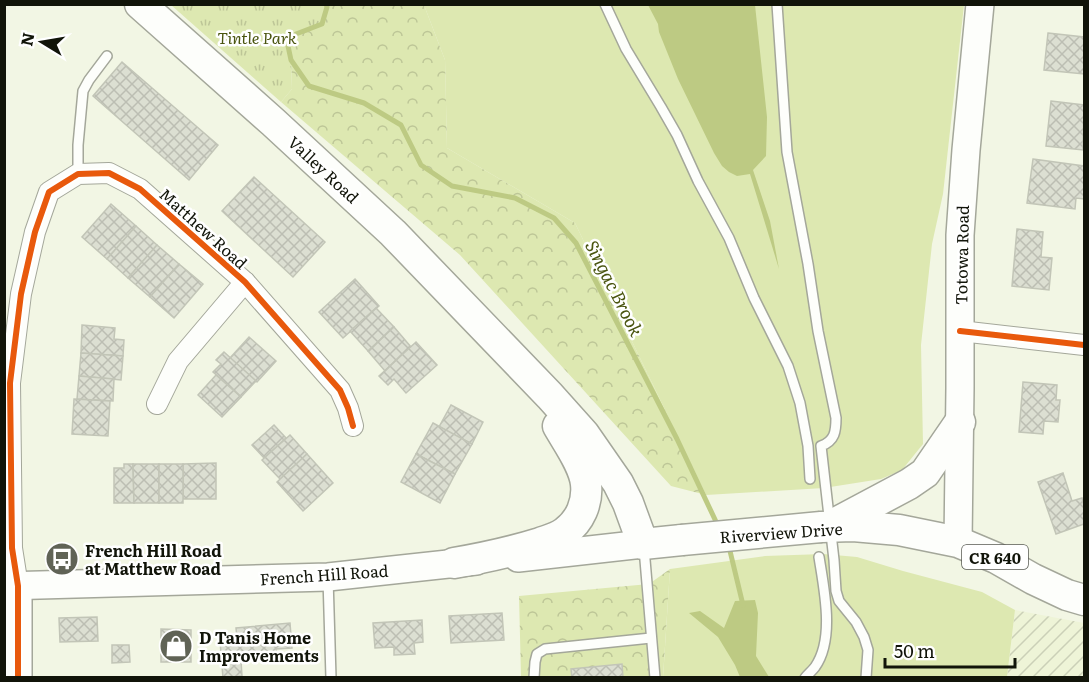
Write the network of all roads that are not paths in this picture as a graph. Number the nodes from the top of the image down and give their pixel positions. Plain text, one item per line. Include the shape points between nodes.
1 (140, 4) edge
2 (605, 4) edge
3 (777, 4) edge
4 (980, 4) edge
5 (107, 56) dead end
6 (78, 174) junction
7 (245, 282) junction
8 (13, 293) edge
9 (960, 331) junction
10 (499, 343) junction
11 (1084, 345) edge
12 (157, 404) dead end
13 (960, 422) junction
14 (352, 426) dead end
15 (807, 446) junction
16 (821, 446) junction
17 (810, 479) dead end
18 (826, 527) junction
19 (958, 542) junction
20 (643, 544) junction
21 (819, 557) dead end
22 (454, 563) junction
23 (328, 577) junction
24 (11, 586) edge
25 (825, 597) junction
26 (1084, 600) edge
27 (838, 601) junction
28 (651, 638) junction
29 (18, 678) edge
30 (331, 678) edge
31 (534, 678) edge
32 (655, 678) edge
33 (805, 678) edge
34 (866, 678) edge

1 - 10 main road, Valley Road via 393,233
2 - 15 lane via 626,49 677,135 788,366 800,403
3 - 16 lane via 788,152 836,418 832,440
4 - 9 main road, Totowa Road via 960,235
5 - 6 lane via 84,91
6 - 7 street, Matthew Road via 109,173 140,189
6 - 8 street, Matthew Road via 49,192
7 - 12 street via 178,361
7 - 14 street, Matthew Road via 340,390
8 - 24 street, Matthew Road
9 - 11 street
9 - 13 main road, Totowa Road
10 - 20 main road, Valley Road via 584,434 605,463 628,503
10 - 22 main road, Valley Road via 555,420 584,475 586,500 576,522 558,537
13 - 18 main road via 925,473
13 - 19 main road, Totowa Road
15 - 16 lane
15 - 17 lane
16 - 18 lane
18 - 19 main road, Riverview Drive / CR 640 via 899,530
18 - 20 main road, Riverview Drive / CR 640, bridge
18 - 27 lane
19 - 26 main road, Riverview Drive / CR 640
20 - 22 main road, French Hill Road
20 - 28 lane
21 - 25 lane
22 - 23 main road, French Hill Road
23 - 24 main road, French Hill Road
23 - 30 lane
24 - 29 main road
25 - 27 lane
25 - 33 lane via 824,644
27 - 34 lane via 864,637 868,650
28 - 31 lane via 545,648 537,654
28 - 32 lane

